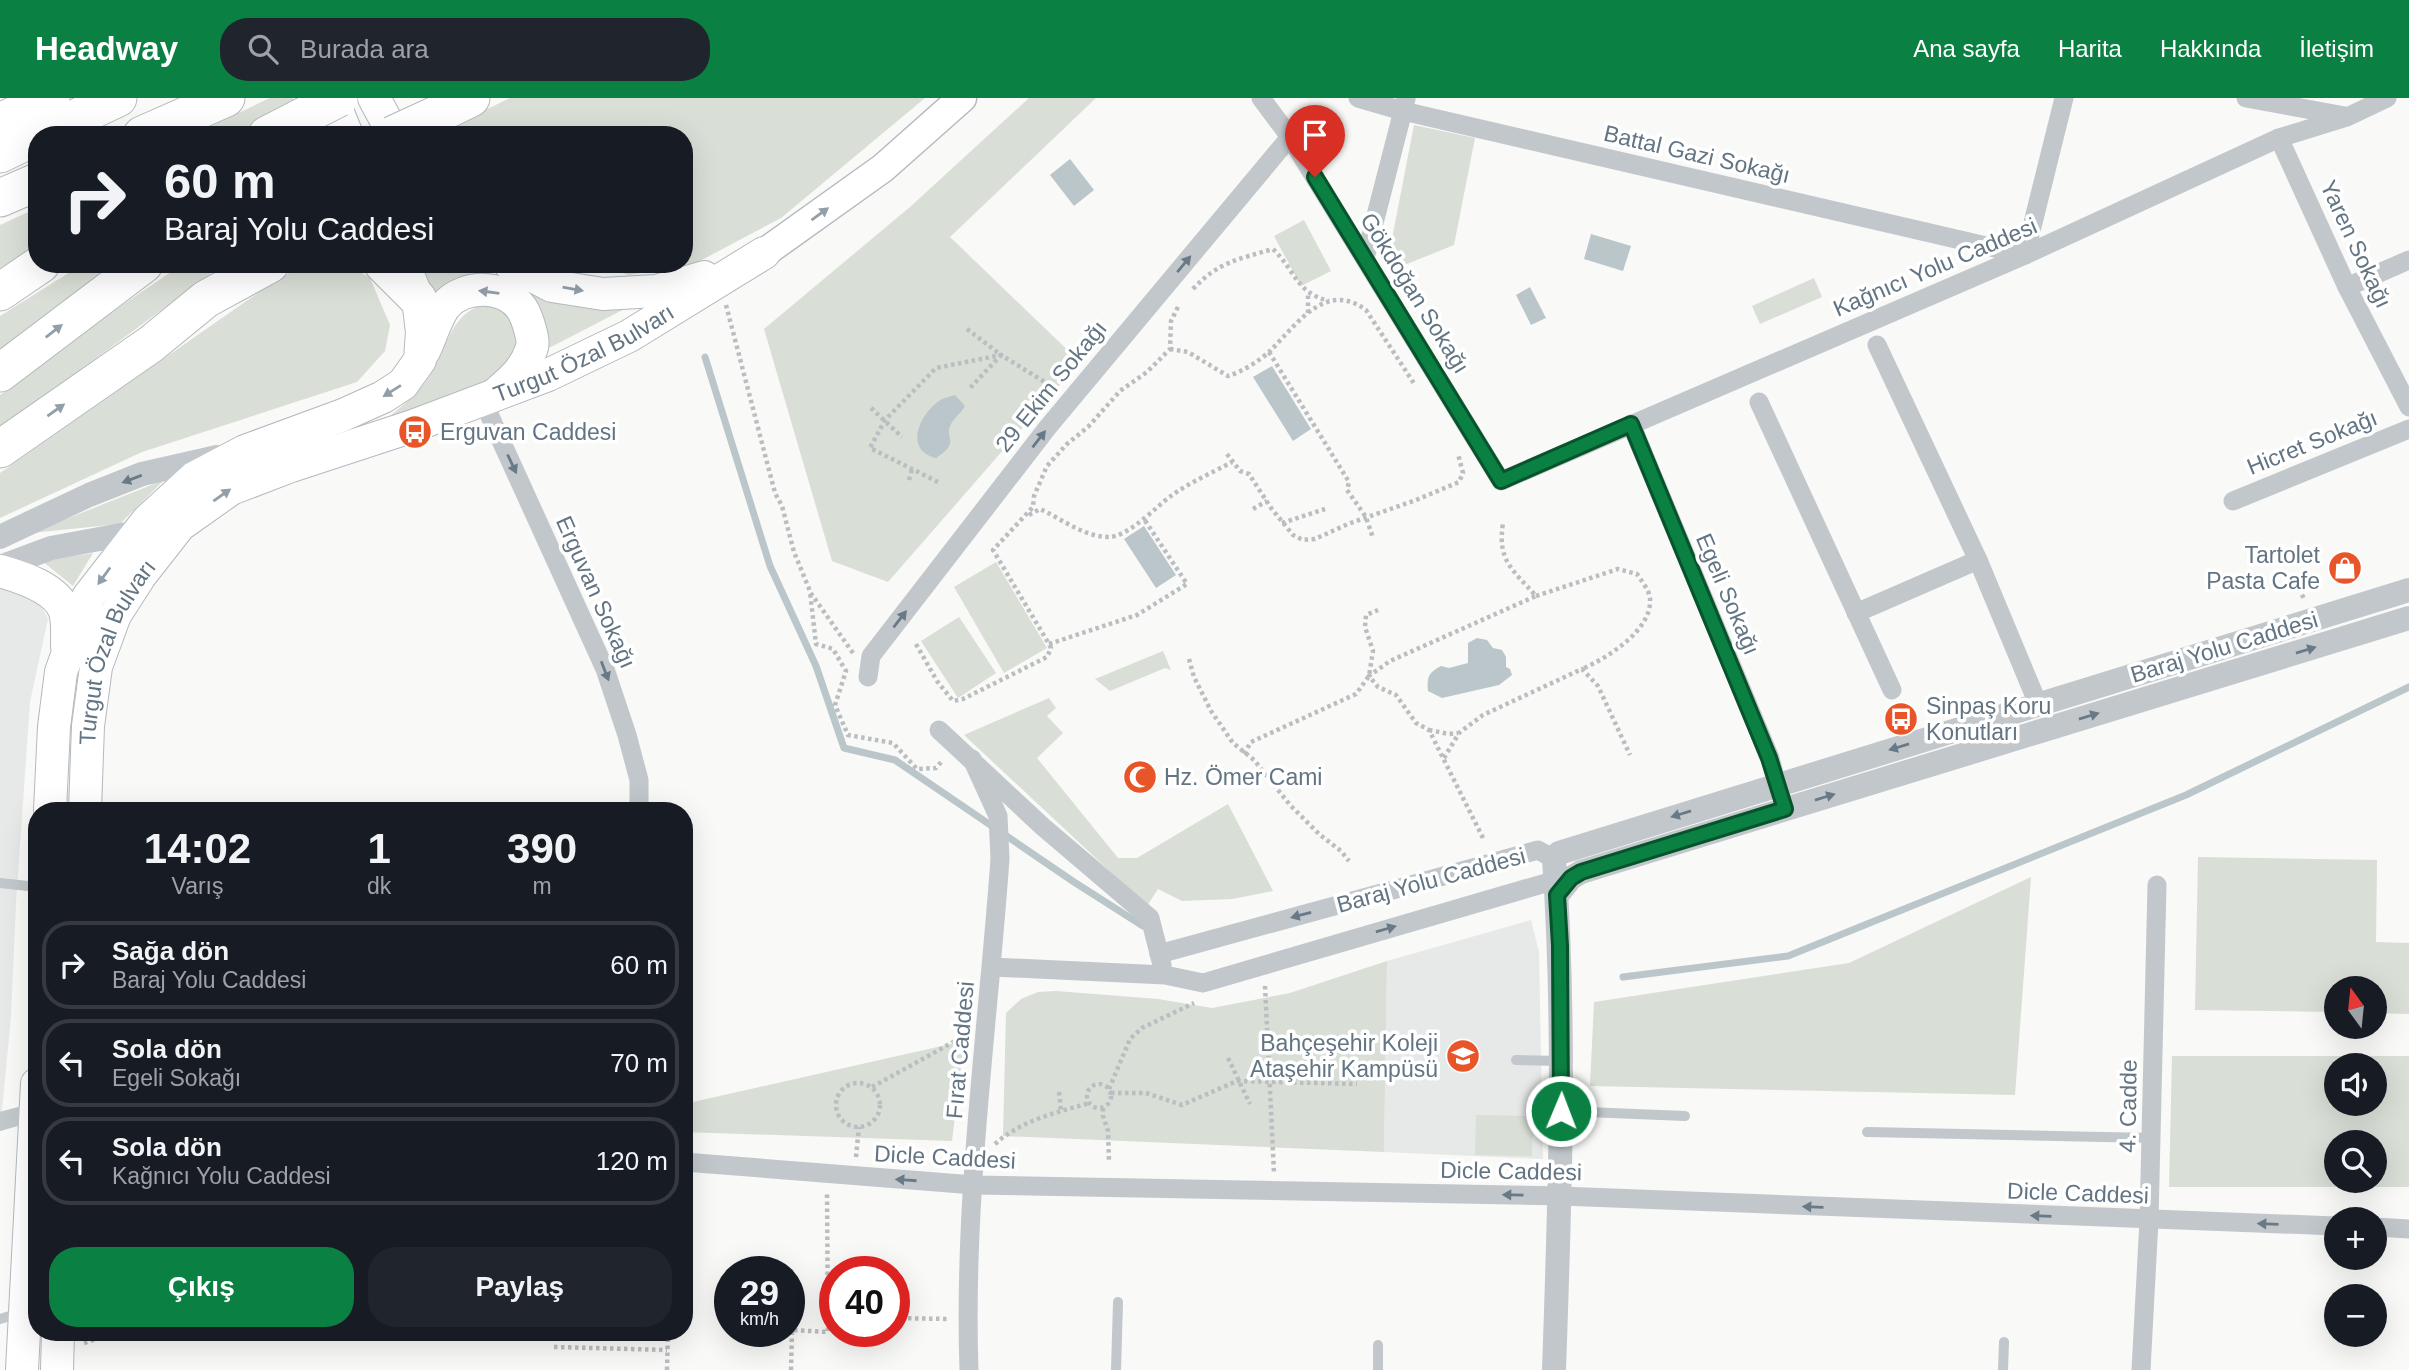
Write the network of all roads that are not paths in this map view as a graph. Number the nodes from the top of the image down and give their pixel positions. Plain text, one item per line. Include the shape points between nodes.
1 (51, 98) edge
2 (118, 98) edge
3 (226, 98) edge
4 (332, 98) edge
5 (339, 98) edge
6 (374, 98) edge
7 (471, 98) edge
8 (962, 98) edge
9 (1261, 98) edge
10 (1358, 98) edge
11 (2064, 98) edge
12 (2246, 98) edge
13 (2387, 98) edge
14 (1404, 104) edge
15 (2347, 117) junction
16 (0, 122) edge
17 (59, 126) edge
18 (162, 126) edge
19 (284, 126) edge
20 (343, 126) edge
21 (388, 126) edge
22 (412, 126) edge
23 (1290, 137) junction
24 (2279, 138) junction
25 (28, 141) edge
26 (0, 154) edge
27 (28, 185) edge
28 (0, 198) edge
29 (764, 253) junction
30 (2025, 255) junction
31 (1365, 258) junction
32 (2409, 260) edge
33 (28, 273) edge
34 (132, 273) edge
35 (254, 273) edge
36 (392, 273) edge
37 (407, 273) edge
38 (527, 273) edge
39 (2347, 288) junction
40 (0, 292) edge
41 (418, 299) junction
42 (1877, 345) dead end
43 (420, 360) junction
44 (0, 373) edge
45 (489, 398) junction
46 (1759, 402) dead end
47 (2409, 407) edge
48 (1631, 424) junction
49 (2409, 429) edge
50 (0, 449) edge
51 (245, 451) junction
52 (1501, 481) joint
53 (2233, 501) dead end
54 (180, 525) junction
55 (139, 531) junction
56 (0, 537) edge
57 (1978, 560) junction
58 (0, 569) edge
59 (2409, 590) edge
60 (1856, 613) junction
61 (2409, 618) edge
62 (68, 654) junction
63 (868, 677) dead end
64 (1892, 690) dead end
65 (2038, 704) junction
66 (2047, 729) junction
67 (939, 730) dead end
68 (972, 759) junction
69 (1777, 784) junction
70 (50, 802) edge
71 (85, 802) edge
72 (639, 802) edge
73 (1785, 809) junction
74 (1556, 878) junction
75 (0, 883) edge
76 (28, 886) edge
77 (2157, 886) dead end
78 (1160, 954) junction
79 (992, 967) junction
80 (1165, 975) junction
81 (1516, 1060) dead end
82 (1562, 1061) junction
83 (28, 1105) edge
84 (28, 1107) edge
85 (1561, 1111) junction
86 (1685, 1116) dead end
87 (0, 1117) edge
88 (0, 1126) edge
89 (1867, 1132) dead end
90 (2151, 1138) junction
91 (693, 1163) edge
92 (28, 1176) edge
93 (974, 1185) junction
94 (1560, 1196) junction
95 (2149, 1220) junction
96 (2324, 1226) edge
97 (2387, 1228) edge
98 (2409, 1229) edge
99 (1118, 1302) dead end
100 (13, 1315) edge
101 (58, 1341) edge
102 (2004, 1342) dead end
103 (1378, 1345) dead end
104 (22, 1370) edge
105 (57, 1370) edge
106 (969, 1370) edge
107 (1116, 1370) edge
108 (1378, 1370) edge
109 (1553, 1370) edge
110 (2003, 1370) edge
111 (2141, 1370) edge

1 - 16 highway
2 - 17 highway
3 - 18 highway
4 - 20 main road
5 - 19 highway, bridge
6 - 21 main road
7 - 22 highway, bridge
29 -> 8 main road, Turgut Özal Bulvarı via 883,168
9 - 23 street, Gökdoğan Sokağı
10 - 14 street, Battal Gazi Sokağı
11 - 30 street
12 - 15 street
13 - 15 street, Kağnıcı Yolu Caddesi
14 - 30 street, Battal Gazi Sokağı
14 - 31 street
15 - 24 street, Kağnıcı Yolu Caddesi
23 - 31 street, Gökdoğan Sokağı
63 -> 23 street, 29 Ekim Sokağı via 871,656 1072,398
24 - 30 street, Kağnıcı Yolu Caddesi
24 - 39 street, Yaren Sokağı
25 - 26 highway
27 - 28 highway
38 -> 29 main road via 552,286 603,294 656,291
29 - 45 main road, Turgut Özal Bulvarı via 629,336
30 - 48 street, Kağnıcı Yolu Caddesi
31 - 52 street, Gökdoğan Sokağı
32 - 39 street
33 - 40 highway
44 -> 34 highway
50 -> 35 highway via 151,344 206,299
36 - 41 highway
37 - 41 main road
39 - 47 street, Yaren Sokağı
41 - 43 main road
42 - 57 street
45 -> 43 main road, Turgut Özal Bulvarı via 520,372 533,348 522,309 512,298 479,289 457,297 445,307
43 -> 51 main road, Turgut Özal Bulvarı via 403,384 383,397
54 -> 45 main road, Turgut Özal Bulvarı via 231,489
45 -> 72 street, Erguvan Sokağı via 605,668 639,779
46 - 60 street
48 - 52 street, Kağnıcı Yolu Caddesi
48 - 69 street, Egeli Sokağı
49 - 53 street, Hicret Sokağı
51 - 55 main road, Turgut Özal Bulvarı via 194,478
51 -> 56 street via 142,474
54 - 55 street
54 - 71 main road, Turgut Özal Bulvarı via 115,615 96,667
55 - 58 street via 51,548
55 -> 62 main road, Turgut Özal Bulvarı via 89,597
57 - 60 street
57 - 65 street
58 - 62 main road via 51,593 65,611
59 - 65 street, Baraj Yolu Caddesi
60 - 64 street
66 -> 61 street, Baraj Yolu Caddesi
62 - 70 main road, Turgut Özal Bulvarı via 54,727
65 - 66 street
65 -> 69 street, Baraj Yolu Caddesi
73 -> 66 street, Baraj Yolu Caddesi
67 - 68 street
68 - 78 street via 1150,918
68 - 79 street, Fırat Caddesi via 998,818
69 - 73 street
69 -> 74 street, Baraj Yolu Caddesi via 1568,849
73 - 74 street, Baraj Yolu Caddesi via 1571,878
74 -> 78 street, Baraj Yolu Caddesi via 1547,853 1538,850
80 -> 74 street, Baraj Yolu Caddesi via 1203,983
74 - 82 street
75 - 76 lane
77 - 90 street, 4. Cadde
78 - 80 street
79 - 80 street, Baraj Yolu Caddesi
79 - 93 street, Fırat Caddesi
81 - 82 lane
82 - 85 street
83 - 87 lane
84 - 88 lane
85 - 86 lane
85 - 94 street
89 - 90 lane
90 - 95 street, 4. Cadde
93 -> 91 street, Dicle Caddesi
92 - 100 main road
94 -> 93 street, Dicle Caddesi
93 - 106 street, Fırat Caddesi
95 -> 94 street, Dicle Caddesi
94 - 109 street
96 -> 95 street, Dicle Caddesi
95 - 111 street, 4. Cadde
97 - 98 street
99 - 107 lane
100 - 104 main road
101 - 105 main road
102 - 110 lane
103 - 108 lane

